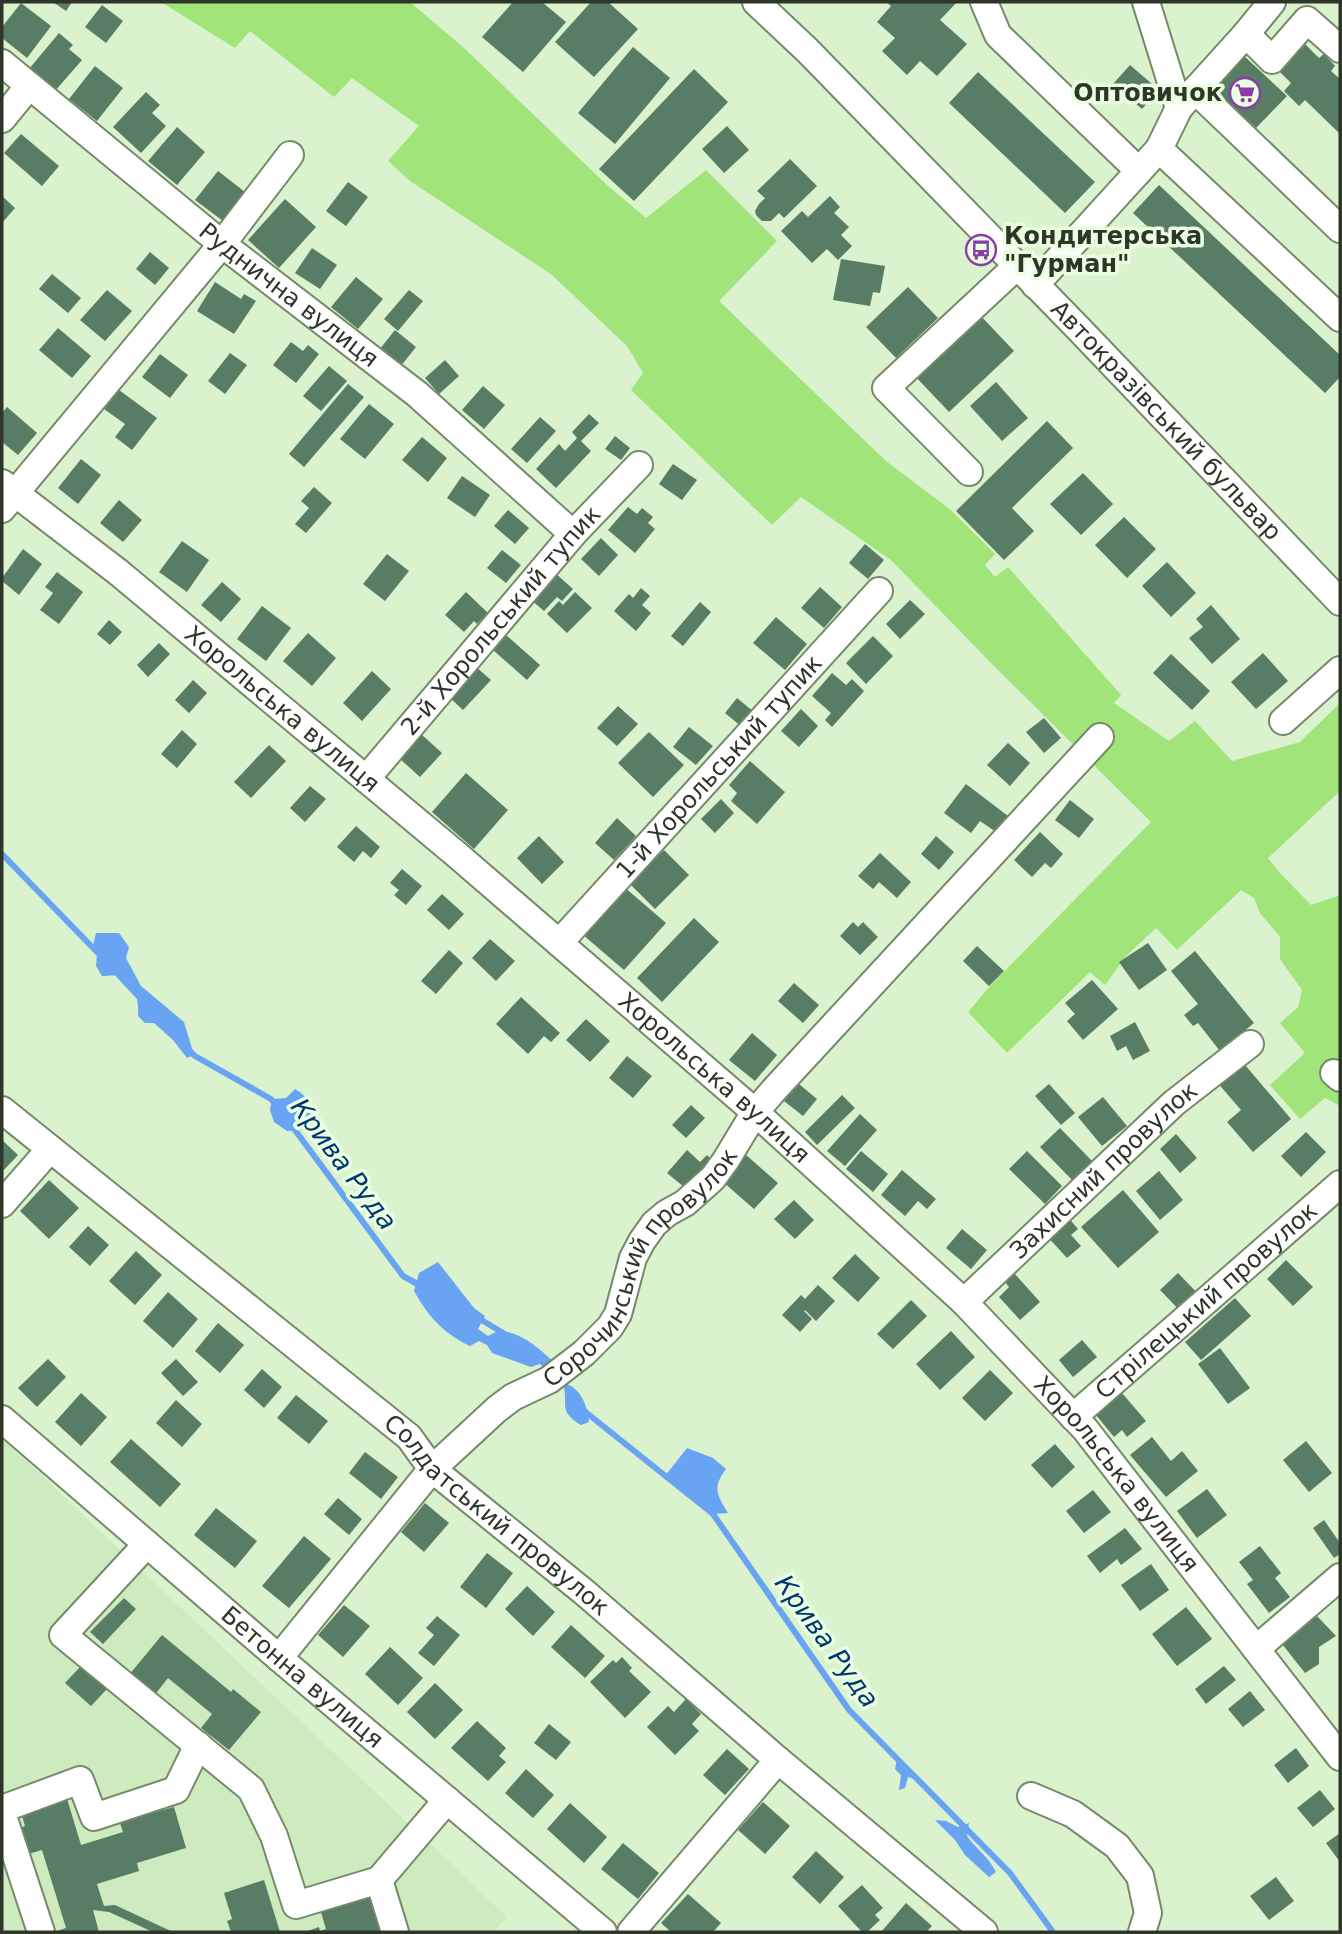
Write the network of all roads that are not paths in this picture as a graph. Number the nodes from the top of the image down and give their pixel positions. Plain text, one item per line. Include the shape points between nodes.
1 (756, 2) edge
2 (984, 2) edge
3 (1272, 2) edge
4 (1141, 5) edge
5 (1246, 34) junction
6 (1340, 49) edge
7 (2, 63) edge
8 (29, 86) junction
9 (1187, 99) junction
10 (2, 119) edge
11 (1159, 149) junction
12 (290, 155) dead end
13 (1139, 171) junction
14 (1340, 229) edge
15 (222, 244) junction
16 (1026, 276) junction
17 (1340, 318) edge
18 (639, 465) dead end
19 (969, 472) dead end
20 (6, 495) edge
21 (573, 534) junction
22 (879, 591) dead end
23 (1340, 602) edge
24 (1340, 670) edge
25 (1283, 722) dead end
26 (1100, 737) dead end
27 (366, 779) junction
28 (559, 943) junction
29 (1250, 1044) dead end
30 (2, 1110) edge
31 (755, 1112) junction
32 (50, 1149) junction
33 (1340, 1184) edge
34 (2, 1204) edge
35 (964, 1302) junction
36 (1073, 1417) junction
37 (2, 1419) edge
38 (432, 1469) junction
39 (147, 1544) junction
40 (1340, 1577) edge
41 (1256, 1649) junction
42 (279, 1658) junction
43 (198, 1745) junction
44 (1340, 1758) edge
45 (778, 1760) junction
46 (1031, 1796) dead end
47 (447, 1800) junction
48 (2, 1811) edge
49 (379, 1880) junction
50 (41, 1932) edge
51 (395, 1932) edge
52 (603, 1932) edge
53 (631, 1932) edge
54 (984, 1932) edge
55 (1142, 1932) edge

1 - 16 street, Автокразівський бульвар
2 - 13 street via 998,35
3 - 5 street
4 - 9 street
5 - 6 street via 1272,61 1307,20
5 - 9 street
7 - 8 street, Руднична вулиця
8 - 10 street
8 - 15 street, Руднична вулиця
9 - 11 street
9 - 14 street
11 - 13 street
11 - 17 street
12 - 15 street
13 - 16 street
15 - 20 street
15 - 21 street, Руднична вулиця via 417,394
16 - 19 street via 886,388
16 - 23 street, Автокразівський бульвар
18 - 21 street, 2-й Хорольський тупик
20 - 27 street, Хорольська вулиця via 118,572
21 - 27 street, 2-й Хорольський тупик
22 - 28 street, 1-й Хорольський тупик
24 - 25 street
26 - 31 street, Сорочинський провулок
27 - 28 street, Хорольська вулиця
28 - 31 street, Хорольська вулиця
29 - 35 street, Захисний провулок via 1174,1103
30 - 32 street, Солдатський провулок
31 - 35 street, Хорольська вулиця
31 - 38 street, Сорочинський провулок via 713,1178 654,1224 642,1241 610,1327 549,1380 497,1409
32 - 34 street
32 - 38 street, Солдатський провулок via 409,1437
33 - 36 street, Стрілецький провулок
35 - 36 street, Хорольська вулиця
36 - 41 street, Хорольська вулиця
37 - 39 street, Бетонна вулиця
38 - 42 street, Сорочинський провулок
38 - 45 street, Солдатський провулок via 584,1592
39 - 42 street, Бетонна вулиця
39 - 43 street via 63,1634
40 - 41 street
41 - 44 street, Хорольська вулиця
42 - 47 street, Бетонна вулиця
43 - 48 street via 176,1790 94,1817 80,1780
43 - 49 street via 251,1789 274,1836 296,1905
45 - 53 street
45 - 54 street, Солдатський провулок
46 - 55 street via 1073,1814 1117,1846 1140,1876 1148,1913
47 - 49 street
47 - 52 street, Бетонна вулиця
48 - 50 street
49 - 51 street

